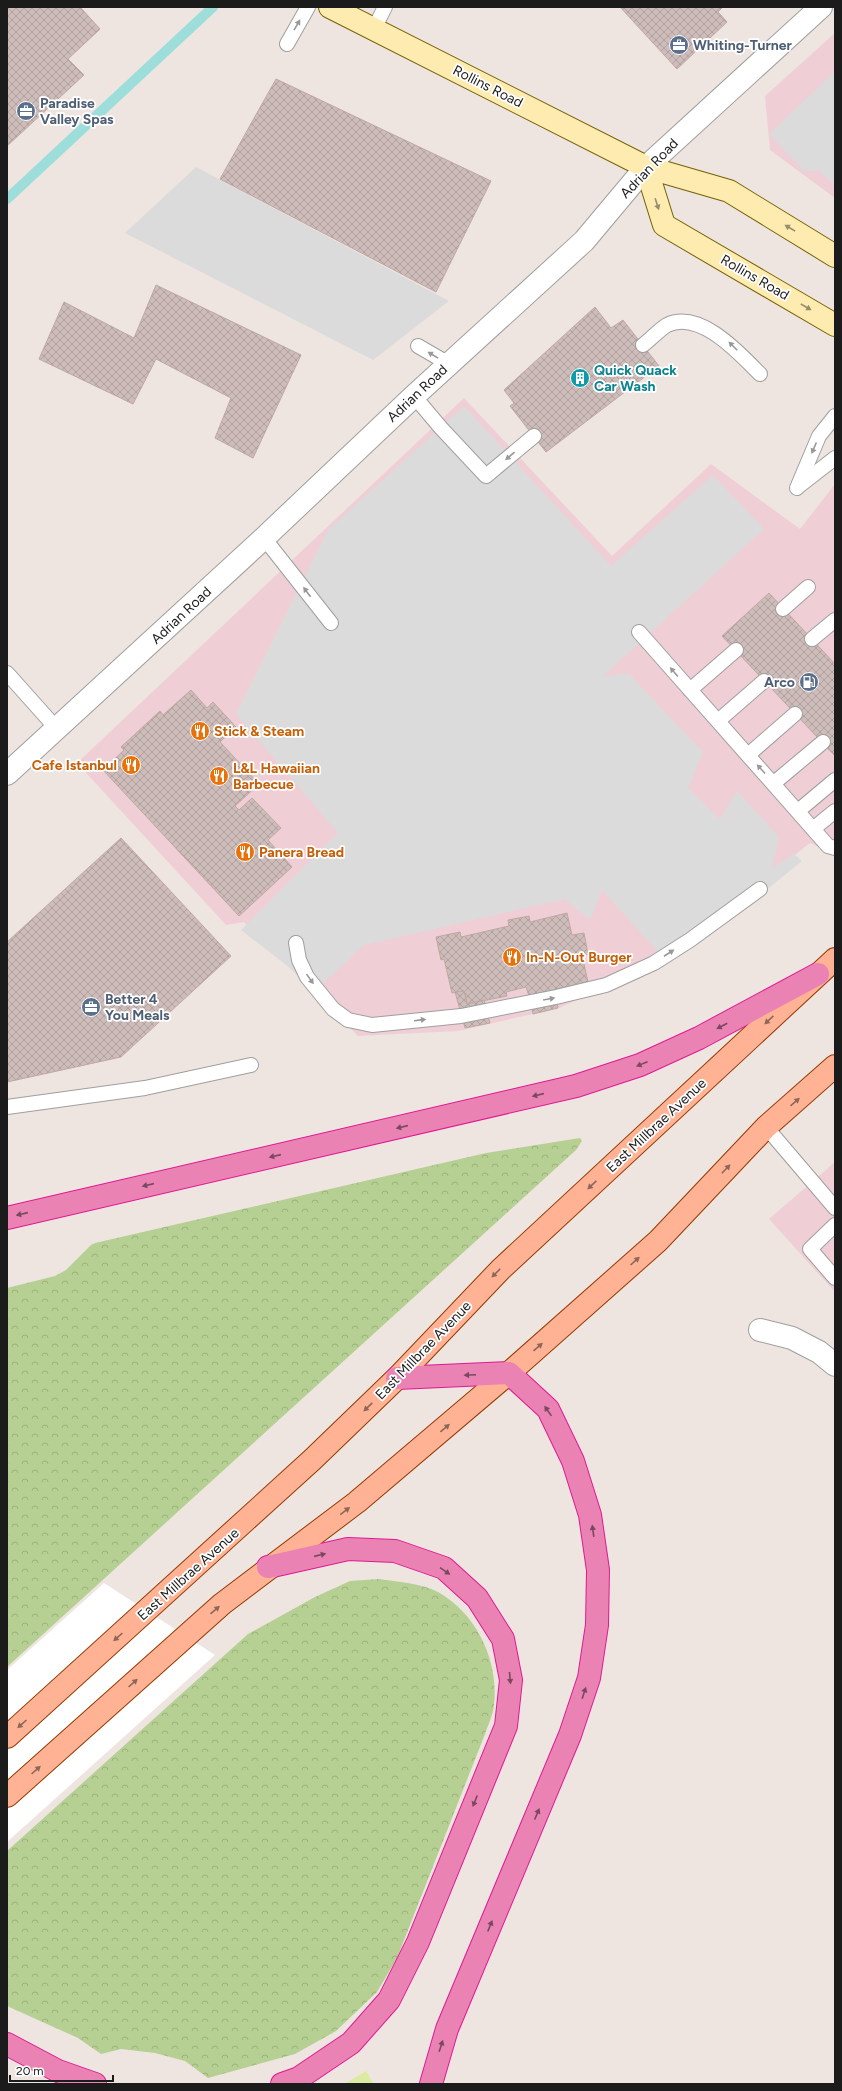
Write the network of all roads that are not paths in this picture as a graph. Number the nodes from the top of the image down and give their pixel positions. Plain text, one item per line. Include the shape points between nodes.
1 (308, 7) edge
2 (330, 7) edge
3 (385, 7) edge
4 (821, 7) edge
5 (374, 29) junction
6 (287, 44) dead end
7 (646, 167) junction
8 (835, 256) edge
9 (835, 325) edge
10 (643, 345) dead end
11 (418, 346) dead end
12 (449, 364) junction
13 (760, 374) dead end
14 (414, 396) junction
15 (835, 416) edge
16 (534, 436) dead end
17 (835, 458) edge
18 (264, 538) junction
19 (808, 587) dead end
20 (783, 609) dead end
21 (835, 620) edge
22 (331, 623) dead end
23 (639, 632) dead end
24 (812, 640) dead end
25 (736, 650) dead end
26 (7, 673) edge
27 (764, 681) dead end
28 (690, 690) junction
29 (795, 714) dead end
30 (718, 721) junction
31 (57, 729) junction
32 (823, 742) dead end
33 (748, 755) junction
34 (7, 774) edge
35 (835, 780) edge
36 (774, 783) junction
37 (798, 811) junction
38 (835, 812) edge
39 (813, 829) junction
40 (835, 848) edge
41 (760, 889) dead end
42 (296, 943) dead end
43 (835, 959) edge
44 (818, 974) junction
45 (251, 1065) dead end
46 (835, 1066) edge
47 (7, 1107) edge
48 (766, 1127) junction
49 (835, 1208) edge
50 (7, 1218) edge
51 (835, 1225) edge
52 (835, 1278) edge
53 (760, 1330) dead end
54 (835, 1365) edge
55 (509, 1373) junction
56 (397, 1378) junction
57 (268, 1567) junction
58 (7, 1738) edge
59 (7, 1796) edge
60 (7, 2044) edge
61 (95, 2084) edge
62 (282, 2084) edge
63 (431, 2084) edge

6 -> 1 lane
2 - 5 main road, Rollins Road
3 - 5 lane
4 - 7 street, Adrian Road
5 - 7 main road, Rollins Road
8 -> 7 main road, Rollins Road via 729,191
7 -> 9 main road, Rollins Road via 664,225
7 - 12 street, Adrian Road via 584,241
13 -> 10 lane via 727,341 702,327 683,322 667,325
12 -> 11 lane
12 - 14 street, Adrian Road
16 -> 14 lane via 486,476
14 - 18 street, Adrian Road
15 -> 17 lane via 819,436 797,488
22 -> 18 lane
18 - 31 street, Adrian Road
19 - 20 lane
21 - 24 lane
28 -> 23 lane
25 - 28 lane
26 - 31 lane
27 - 30 lane
28 - 30 lane
29 - 33 lane
30 - 33 lane
31 - 34 street, Adrian Road
32 - 36 lane
36 -> 33 lane
35 - 37 lane
36 - 37 lane
37 - 39 lane
38 - 39 lane
39 - 40 lane via 828,846
42 -> 41 lane via 299,960 307,977 333,1009 348,1020 372,1025 462,1016 606,985 654,963
43 - 44 main road, East Millbrae Avenue
44 -> 50 highway via 699,1038 640,1065 576,1086
44 -> 56 main road, East Millbrae Avenue via 501,1269
45 - 47 lane via 145,1088
48 -> 46 main road
48 - 49 lane
55 -> 48 main road via 658,1241
51 - 52 lane via 810,1250
53 - 54 street via 792,1338 819,1352
55 -> 56 highway
57 -> 55 main road via 357,1502
63 -> 55 highway via 447,2029 570,1735 589,1678 597,1625 598,1570 590,1515 574,1461 548,1409
56 -> 58 main road, East Millbrae Avenue via 290,1481
59 -> 57 main road via 185,1636
57 -> 62 highway via 348,1549 395,1551 444,1568 477,1598 503,1638 511,1680 506,1726 418,1942 389,2000 351,2043 299,2078
60 - 61 highway via 58,2071

